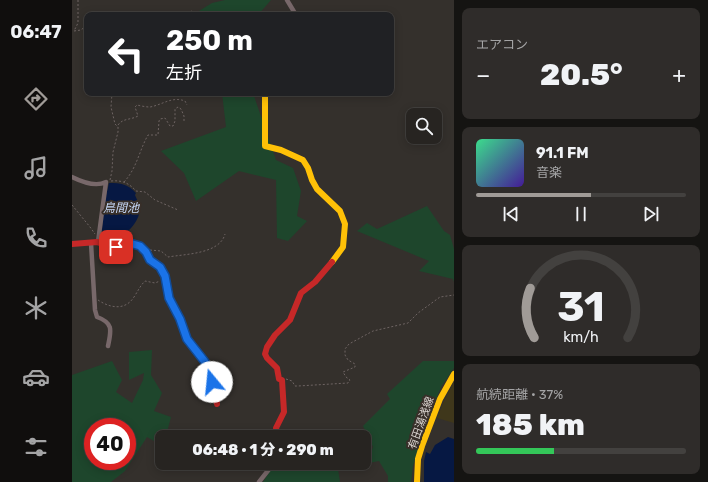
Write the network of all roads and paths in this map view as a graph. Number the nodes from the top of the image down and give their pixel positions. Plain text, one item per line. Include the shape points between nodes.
1 (78, 0) edge
2 (288, 0) edge
3 (294, 12) edge
4 (84, 28) edge
5 (112, 96) edge
6 (265, 96) edge
7 (187, 105) dead end
8 (184, 121) dead end
9 (118, 126) junction
10 (72, 177) edge
11 (108, 181) junction
12 (124, 182) junction
13 (72, 205) edge
14 (178, 210) dead end
15 (225, 234) dead end
16 (96, 242) junction
17 (72, 244) edge
18 (144, 249) junction
19 (165, 276) junction
20 (454, 295) edge
21 (94, 296) junction
22 (108, 346) dead end
23 (454, 374) edge
24 (282, 380) junction
25 (217, 404) dead end
26 (276, 430) edge
27 (268, 470) edge
28 (259, 482) edge
29 (417, 482) edge

1 - 4 path via 78,23 74,31
2 - 3 street
5 - 9 path via 111,107 115,124
6 - 24 street via 265,146 303,160 317,188 340,211 345,224 343,247 339,254 315,282 300,293 290,320 266,347 265,354 277,368 279,379
7 - 9 path via 179,99 150,106 137,105 135,107 138,116 119,123
8 - 12 path via 182,109 178,107 175,109 173,126 170,126 165,118 160,119 158,135 148,135 137,161
9 - 11 path via 112,171
10 - 11 street via 94,184
11 - 12 path
11 - 16 street
12 - 14 path via 136,191 145,192 160,203
13 - 16 path via 93,231
15 - 18 path via 216,246 192,253 168,257 161,251
16 - 17 street
16 - 18 street via 114,247 136,244
16 - 21 street
18 - 19 street via 150,260 160,267
19 - 21 path via 158,282 145,281 131,301 119,307 109,306
19 - 25 street via 169,298 187,339 206,364
20 - 24 path via 440,297 408,323 373,331 349,344 345,354 355,367 343,372 350,380 348,383 295,386 290,380
21 - 22 street via 97,317 106,320 111,331
23 - 29 street, 有田湯浅線 via 440,399 420,451
24 - 26 street via 284,412
27 - 28 street

